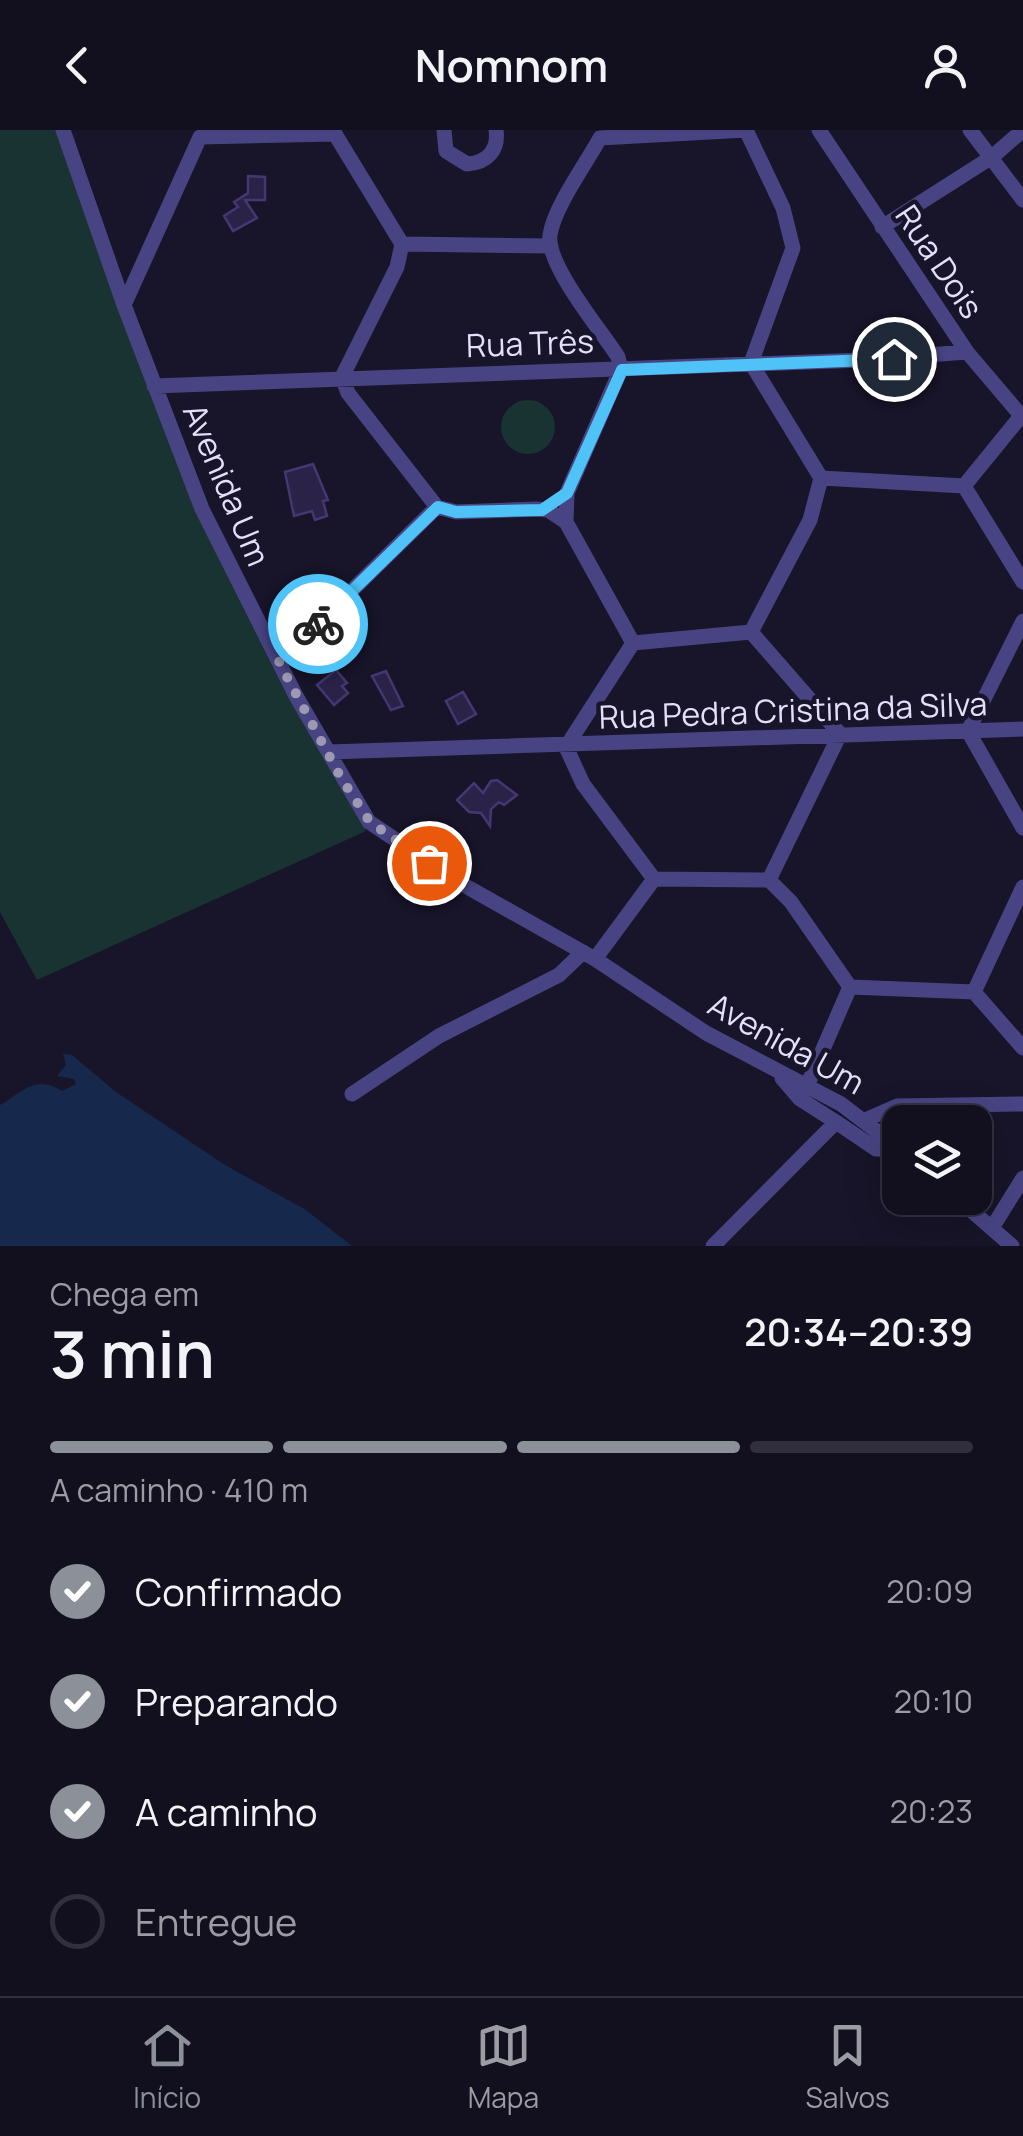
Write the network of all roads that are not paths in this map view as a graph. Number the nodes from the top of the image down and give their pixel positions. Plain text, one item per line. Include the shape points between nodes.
1 (64, 130) edge
2 (444, 130) edge
3 (496, 130) edge
4 (746, 130) edge
5 (820, 130) edge
6 (970, 130) edge
7 (1023, 130) edge
8 (336, 132) edge
9 (198, 133) edge
10 (598, 134) edge
11 (992, 157) junction
12 (1023, 200) edge
13 (882, 228) junction
14 (402, 244) junction
15 (550, 246) junction
16 (124, 305) junction
17 (968, 352) junction
18 (751, 362) junction
19 (622, 370) junction
20 (342, 378) junction
21 (154, 386) junction
22 (1022, 417) edge
23 (821, 478) junction
24 (964, 486) junction
25 (567, 493) junction
26 (438, 507) junction
27 (542, 510) junction
28 (566, 522) junction
29 (1023, 582) edge
30 (1023, 621) edge
31 (751, 632) junction
32 (633, 643) junction
33 (279, 662) junction
34 (1023, 730) edge
35 (968, 731) junction
36 (840, 734) junction
37 (566, 747) junction
38 (328, 752) junction
39 (1023, 828) edge
40 (654, 879) junction
41 (769, 880) junction
42 (1023, 887) edge
43 (589, 956) junction
44 (850, 987) junction
45 (974, 992) junction
46 (1023, 1048) edge
47 (778, 1072) junction
48 (807, 1086) junction
49 (352, 1094) dead end
50 (1023, 1104) edge
51 (864, 1120) junction
52 (836, 1122) junction
53 (882, 1134) edge
54 (882, 1149) edge
55 (1023, 1178) edge
56 (977, 1215) edge
57 (992, 1228) junction
58 (712, 1246) edge
59 (1012, 1246) edge

1 - 16 street, Avenida Um
2 - 3 street via 446,150 467,164 490,156
4 - 10 street
4 - 18 street via 784,208 793,248
5 - 13 street, Rua Dois
6 - 11 street
7 - 11 street
8 - 9 street
8 - 14 street
9 - 16 street
10 - 15 street via 553,224
11 - 12 street
11 - 13 street
13 - 17 street, Rua Dois
14 - 15 street
14 - 20 street
15 - 19 street
16 - 21 street, Avenida Um
17 - 18 street, Rua Três
17 - 22 street, Rua Dois
18 - 19 street, Rua Três
18 - 23 street
19 - 20 street, Rua Três
19 - 25 street
20 - 21 street, Rua Três
20 - 26 street via 364,418
21 - 33 street, Avenida Um via 202,510
22 - 24 street
23 - 24 street
23 - 31 street via 810,520
24 - 29 street
25 - 27 street
25 - 28 street
26 - 27 street
26 - 33 street
27 - 28 street
28 - 32 street
30 - 35 street
31 - 32 street
31 - 36 street
32 - 37 street
33 - 38 street, Avenida Um
34 - 35 street, Rua Pedra Cristina da Silva
35 - 36 street, Rua Pedra Cristina da Silva
35 - 39 street
36 - 37 street, Rua Pedra Cristina da Silva
36 - 41 street
37 - 38 street, Rua Pedra Cristina da Silva
37 - 40 street via 583,784
38 - 43 street, Avenida Um via 382,832
40 - 41 street
40 - 43 street
41 - 44 street
42 - 45 street
43 - 47 street, Avenida Um
43 - 49 street via 426,1043
44 - 45 street
44 - 48 street
45 - 46 street
47 - 48 street, Avenida Um
47 - 52 street via 800,1099
48 - 51 street, Avenida Um
50 - 51 street via 897,1106
51 - 53 street, Avenida Um
52 - 54 street
52 - 58 street
55 - 57 street
56 - 57 street
57 - 59 street

